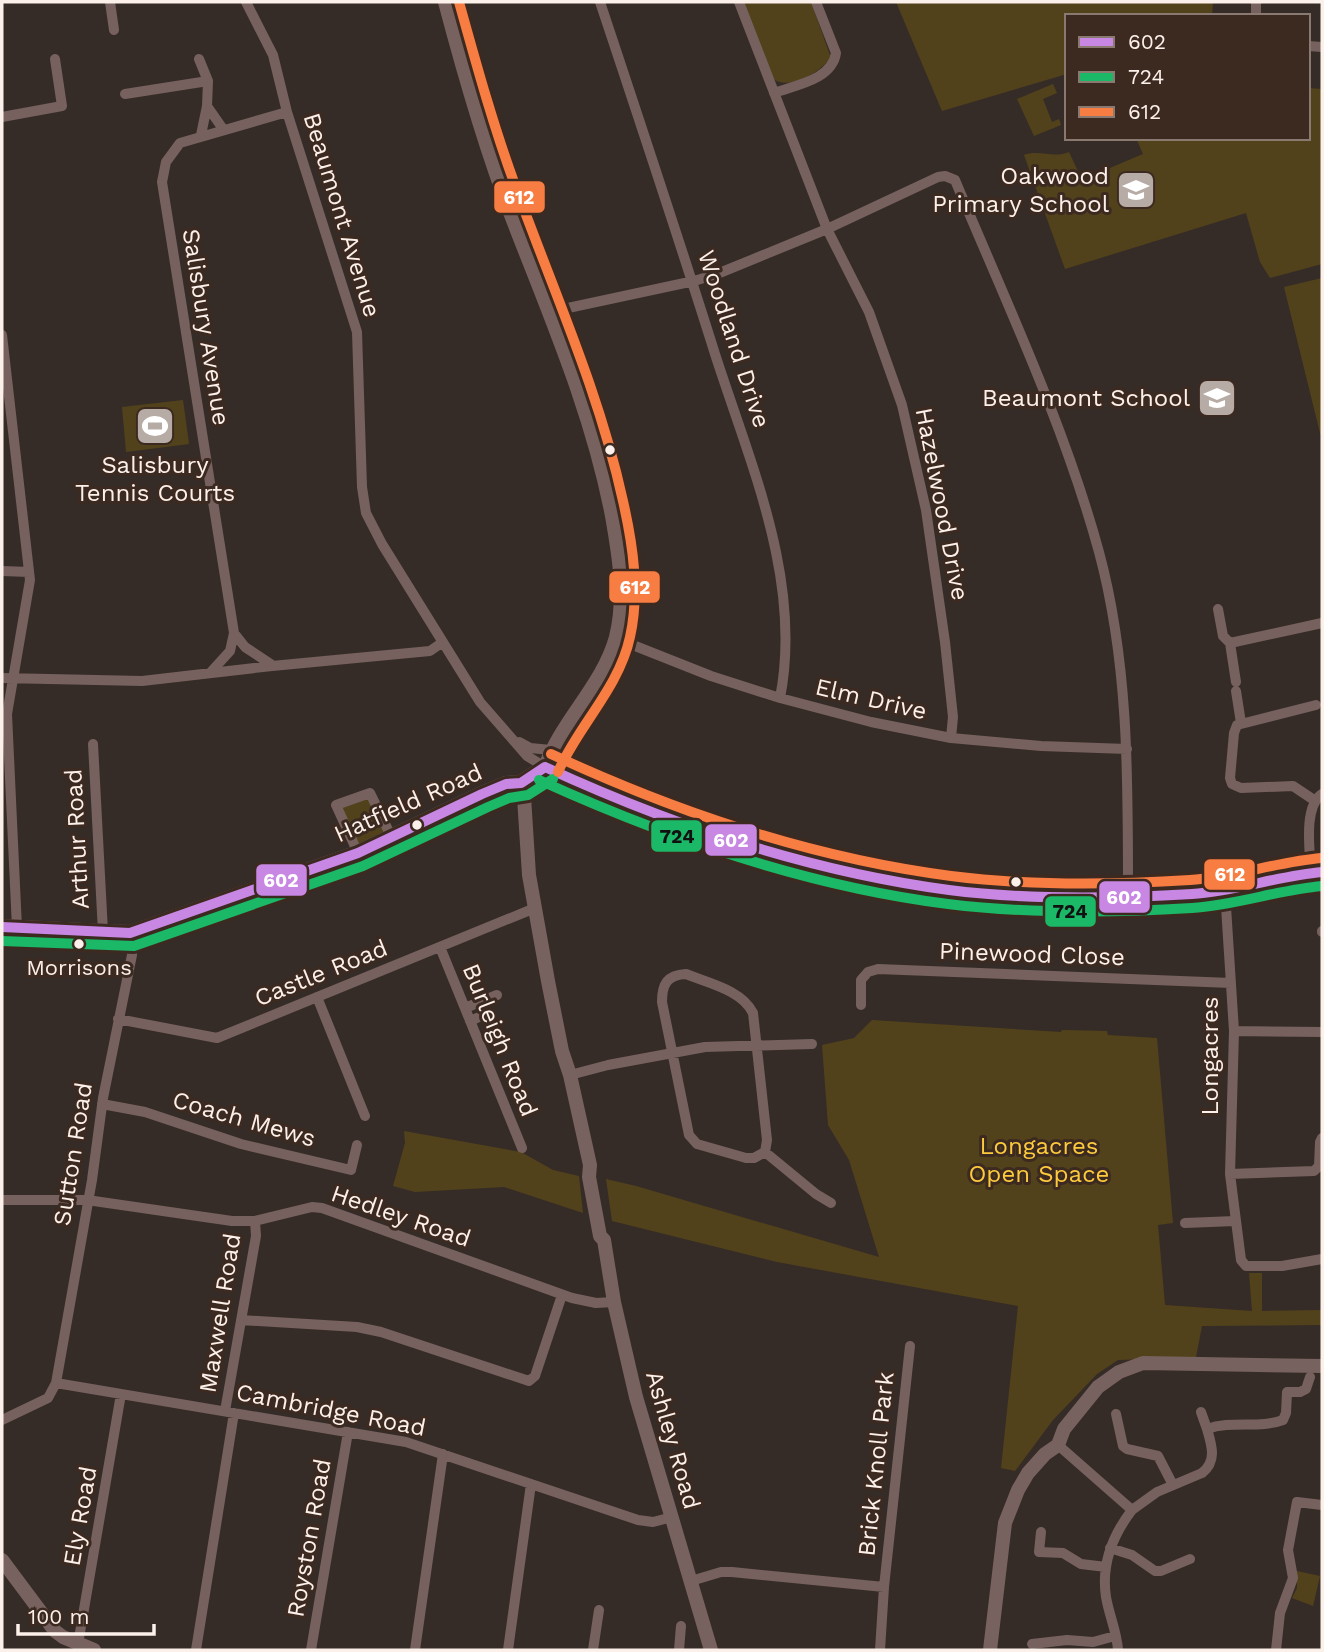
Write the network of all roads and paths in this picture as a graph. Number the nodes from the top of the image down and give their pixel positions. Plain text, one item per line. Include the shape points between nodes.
1 (110, 2) edge
2 (246, 2) edge
3 (445, 2) edge
4 (600, 2) edge
5 (739, 2) edge
6 (816, 2) edge
7 (114, 30) dead end
8 (55, 59) dead end
9 (199, 59) dead end
10 (208, 81) junction
11 (774, 93) junction
12 (125, 94) dead end
13 (207, 106) junction
14 (287, 113) junction
15 (2, 117) edge
16 (223, 129) junction
17 (201, 135) junction
18 (827, 229) junction
19 (694, 281) junction
20 (551, 316) junction
21 (2, 335) edge
22 (2, 571) edge
23 (29, 572) junction
24 (1218, 609) dead end
25 (1322, 623) edge
26 (234, 633) junction
27 (615, 638) junction
28 (443, 642) junction
29 (1230, 643) junction
30 (272, 666) junction
31 (210, 673) junction
32 (7, 678) edge
33 (780, 698) junction
34 (1316, 705) dead end
35 (1241, 723) junction
36 (951, 738) junction
37 (515, 740) junction
38 (93, 744) dead end
39 (1127, 749) junction
40 (551, 750) junction
41 (545, 767) junction
42 (521, 783) junction
43 (1318, 797) edge
44 (392, 838) junction
45 (358, 853) junction
46 (1316, 873) edge
47 (1225, 891) junction
48 (1128, 895) junction
49 (535, 908) junction
50 (9, 928) edge
51 (103, 932) junction
52 (130, 933) junction
53 (440, 947) junction
54 (1231, 983) junction
55 (497, 995) dead end
56 (317, 997) junction
57 (861, 1005) dead end
58 (465, 1008) junction
59 (118, 1019) junction
60 (488, 1019) dead end
61 (470, 1021) junction
62 (1234, 1031) junction
63 (1322, 1032) edge
64 (812, 1044) dead end
65 (757, 1045) junction
66 (672, 1052) junction
67 (570, 1075) junction
68 (102, 1104) junction
69 (365, 1116) dead end
70 (1322, 1138) edge
71 (356, 1145) dead end
72 (522, 1148) dead end
73 (765, 1152) junction
74 (1230, 1174) junction
75 (2, 1200) edge
76 (87, 1200) junction
77 (831, 1203) dead end
78 (255, 1221) junction
79 (1235, 1221) junction
80 (1185, 1223) dead end
81 (1322, 1259) edge
82 (562, 1295) junction
83 (614, 1302) junction
84 (241, 1320) junction
85 (910, 1346) dead end
86 (1322, 1366) edge
87 (1310, 1377) dead end
88 (56, 1383) junction
89 (121, 1394) junction
90 (230, 1412) junction
91 (1201, 1412) dead end
92 (1116, 1414) dead end
93 (2, 1420) edge
94 (1207, 1429) junction
95 (348, 1432) junction
96 (1058, 1445) junction
97 (443, 1454) junction
98 (531, 1484) junction
99 (1172, 1485) junction
100 (1322, 1505) edge
101 (1132, 1510) junction
102 (672, 1517) junction
103 (1041, 1531) dead end
104 (1110, 1548) junction
105 (1190, 1559) dead end
106 (2, 1560) edge
107 (1106, 1567) junction
108 (691, 1581) junction
109 (884, 1587) junction
110 (600, 1610) dead end
111 (681, 1626) dead end
112 (1115, 1636) junction
113 (1031, 1643) edge
114 (78, 1644) junction
115 (94, 1650) edge
116 (195, 1650) edge
117 (311, 1650) edge
118 (415, 1650) edge
119 (508, 1650) edge
120 (593, 1650) edge
121 (679, 1650) edge
122 (711, 1650) edge
123 (880, 1650) edge
124 (990, 1650) edge
125 (1118, 1650) edge
126 (1276, 1650) edge

1 - 7 street
2 - 14 street, Beaumont Avenue via 274,55
3 - 20 street via 490,156
4 - 19 street, Woodland Drive
5 - 11 street, Hazelwood Drive
6 - 11 street via 835,61 820,75
8 - 15 street via 64,110
9 - 10 street
10 - 12 street
10 - 13 street
11 - 18 street, Hazelwood Drive
13 - 16 street
13 - 17 street
14 - 16 street, Salisbury Avenue
14 - 28 street, Beaumont Avenue via 357,332 366,513
16 - 17 street, Salisbury Avenue
17 - 26 street, Salisbury Avenue via 180,143 166,162 162,182
18 - 19 street
18 - 36 street, Hazelwood Drive via 869,312 902,404 932,550
18 - 39 street via 938,177 955,180 1071,463 1102,566 1116,638
19 - 20 street via 568,308
19 - 33 street, Woodland Drive via 762,490 780,575 785,635
20 - 27 street via 584,409 608,499 621,575
21 - 23 street
22 - 23 street
23 - 32 street
24 - 29 street via 1223,636
25 - 29 street
26 - 30 street
26 - 31 street via 229,652
27 - 33 street, Elm Drive
27 - 40 street
28 - 30 street via 430,651
28 - 37 street, Beaumont Avenue via 480,702
29 - 35 street
30 - 31 street
31 - 32 street via 134,681
32 - 50 street
33 - 36 street, Elm Drive
34 - 35 street
35 - 43 street via 1234,733 1232,784 1241,788 1289,786
36 - 39 street, Elm Drive
37 - 40 street via 523,746
37 - 41 street, Beaumont Avenue via 527,756
38 - 51 street, Arthur Road
39 - 48 street
40 - 41 street
41 - 42 main road, Hatfield Road
41 - 48 main road via 668,820 860,874 981,892
42 - 44 main road, Hatfield Road via 494,789
42 - 49 street, Ashley Road
43 - 46 street via 1310,811
44 - 45 main road, Hatfield Road
44 - 45 street via 370,793 336,805
45 - 52 main road, Hatfield Road
46 - 47 main road
47 - 48 main road
47 - 54 street, Longacres
49 - 53 street, Castle Road
49 - 67 street, Ashley Road
50 - 51 main road, Hatfield Road
51 - 52 main road, Hatfield Road
52 - 59 street, Sutton Road via 132,956
53 - 56 street, Castle Road
53 - 58 street, Burleigh Road
54 - 57 street, Pinewood Close via 878,969 861,980
54 - 62 street, Longacres
55 - 58 street
56 - 59 street, Castle Road via 217,1038
56 - 69 street
58 - 61 street, Burleigh Road
59 - 68 street, Sutton Road
60 - 61 street via 486,1014
61 - 72 street, Burleigh Road
62 - 63 street
62 - 74 street, Longacres
64 - 65 street
65 - 66 street
65 - 66 street via 749,1004 686,974 675,975 662,988
65 - 73 street
66 - 67 street
66 - 73 street via 689,1135 697,1144 747,1158
67 - 83 street, Ashley Road via 589,1177 599,1205 600,1236
68 - 71 street, Coach Mews via 351,1170
68 - 76 street, Sutton Road
70 - 74 street via 1319,1166 1314,1171
73 - 77 street
74 - 79 street, Longacres
75 - 76 street, Hedley Road
76 - 78 street, Hedley Road via 221,1221
76 - 88 street, Sutton Road
78 - 82 street, Hedley Road via 322,1208
78 - 84 street, Maxwell Road
79 - 80 street
79 - 81 street, Longacres via 1246,1266
82 - 83 street, Hedley Road via 585,1302
82 - 84 street via 535,1376 529,1381 357,1326
83 - 102 street, Ashley Road via 636,1397
84 - 90 street, Maxwell Road
85 - 109 street, Brick Knoll Park
86 - 96 street via 1136,1364 1098,1387 1070,1420
87 - 94 street via 1306,1390 1287,1392 1283,1420
88 - 89 street, Cambridge Road
88 - 93 street via 48,1398
89 - 90 street, Cambridge Road
89 - 114 street, Ely Road
90 - 95 street, Cambridge Road
90 - 116 street, Maxwell Road
91 - 94 street
92 - 99 street via 1123,1446 1158,1455
94 - 99 street via 1212,1462 1202,1473
95 - 97 street, Cambridge Road
95 - 117 street, Royston Road
96 - 101 street
96 - 124 street via 1028,1473 1010,1507
97 - 98 street, Cambridge Road
97 - 118 street
98 - 102 street, Cambridge Road via 645,1522
98 - 119 street
99 - 101 street
100 - 126 street via 1297,1502 1288,1550 1293,1578 1280,1613
101 - 104 street
102 - 108 street, Ashley Road
103 - 107 street via 1037,1555 1063,1553 1081,1564
104 - 105 street via 1132,1555 1155,1571
104 - 107 street
106 - 114 street via 47,1624
107 - 112 street via 1106,1598
108 - 109 street, Brick Knoll Park via 732,1572
108 - 122 street, Ashley Road
109 - 123 street, Brick Knoll Park
110 - 120 street
111 - 121 street
112 - 113 street via 1093,1642
112 - 125 street
114 - 115 street

